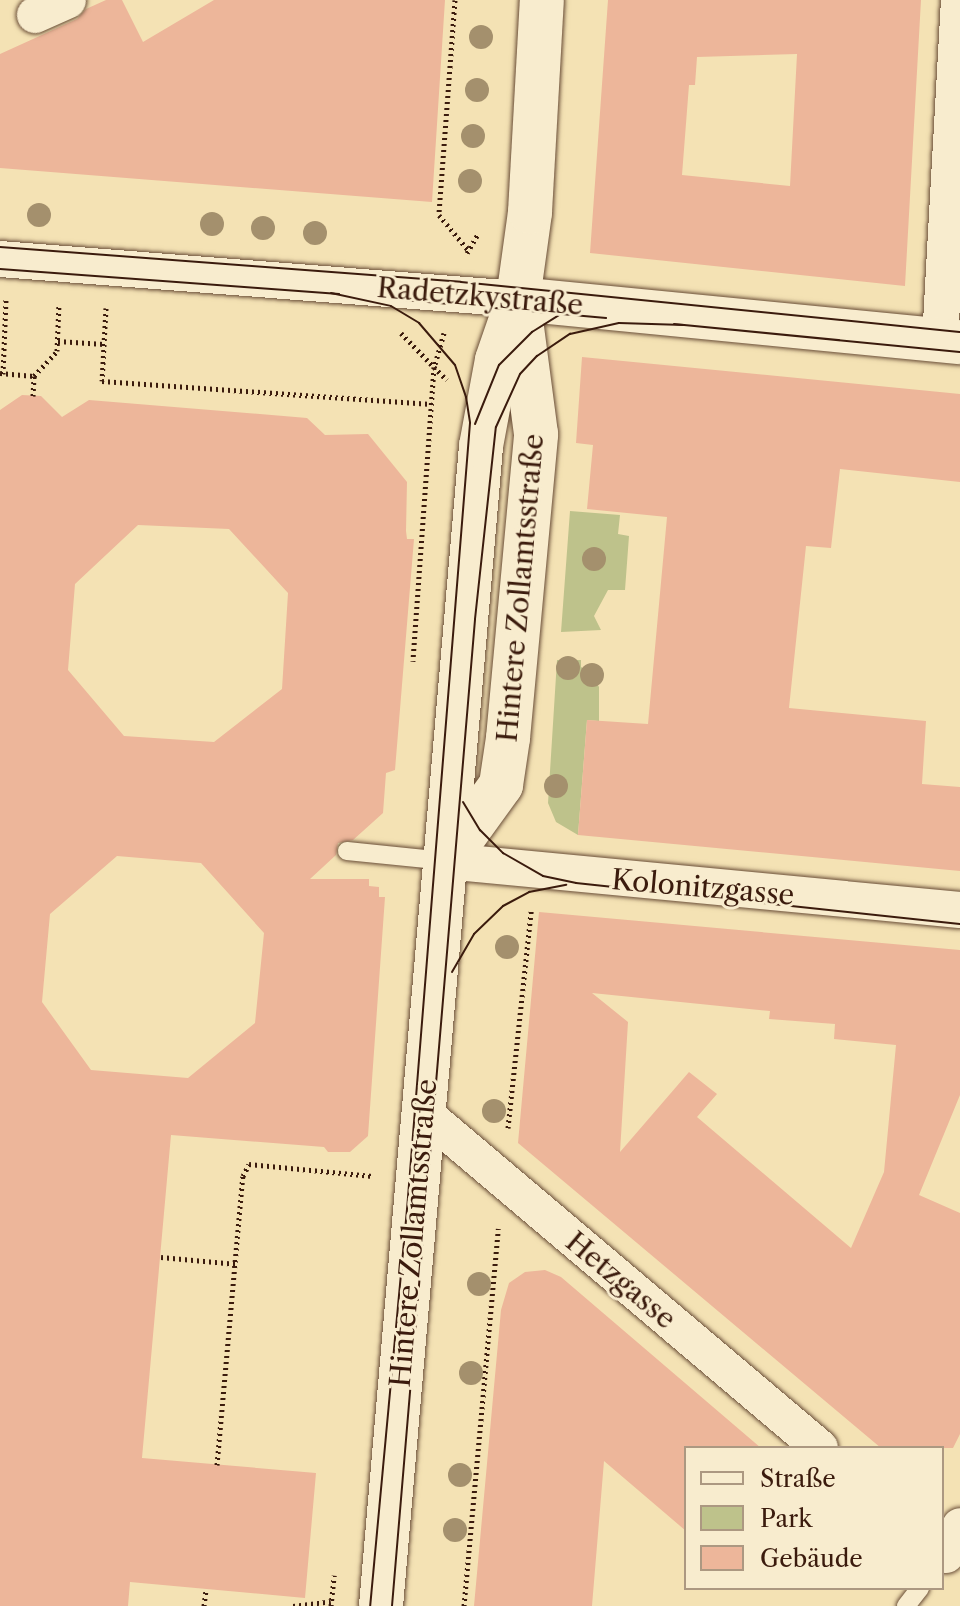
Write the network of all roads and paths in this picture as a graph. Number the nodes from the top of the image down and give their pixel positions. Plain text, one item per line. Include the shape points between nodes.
1 (68, 0) edge
2 (455, 0) edge
3 (542, 0) edge
4 (959, 10) edge
5 (35, 15) dead end
6 (469, 251) dead end
7 (3, 275) edge
8 (107, 293) dead end
9 (518, 299) junction
10 (60, 300) dead end
11 (390, 324) dead end
12 (58, 341) junction
13 (950, 341) edge
14 (104, 344) junction
15 (2, 373) edge
16 (34, 376) junction
17 (33, 396) dead end
18 (431, 404) junction
19 (412, 674) dead end
20 (347, 851) dead end
21 (446, 861) junction
22 (960, 910) edge
23 (423, 1112) junction
24 (374, 1160) dead end
25 (373, 1176) junction
26 (372, 1190) dead end
27 (161, 1257) dead end
28 (237, 1264) junction
29 (818, 1446) edge
30 (217, 1465) dead end
31 (334, 1571) dead end
32 (206, 1589) dead end
33 (918, 1590) edge
34 (331, 1604) edge
35 (204, 1606) edge
36 (293, 1606) edge
37 (381, 1606) edge
38 (906, 1606) edge

1 - 5 street
2 - 6 path via 439,215
3 - 9 street, Hintere Zollamtsstraße via 530,212
4 - 13 street
7 - 9 street, Radetzkystraße
7 - 15 path
8 - 14 path
9 - 13 street, Radetzkystraße
9 - 21 street, Hintere Zollamtsstraße via 497,360 481,446
10 - 12 path
11 - 18 path via 434,367
12 - 14 path
12 - 16 path via 57,351
14 - 18 path via 102,381
15 - 16 path
16 - 17 path
18 - 19 path
20 - 21 lane
21 - 22 street, Kolonitzgasse
21 - 23 street, Hintere Zollamtsstraße
23 - 29 street, Hetzgasse
23 - 37 street, Hintere Zollamtsstraße
24 - 25 path
25 - 26 path
25 - 28 path via 249,1164 243,1176
27 - 28 path
28 - 30 path
31 - 34 path
32 - 35 path
33 - 38 lane
34 - 36 path

